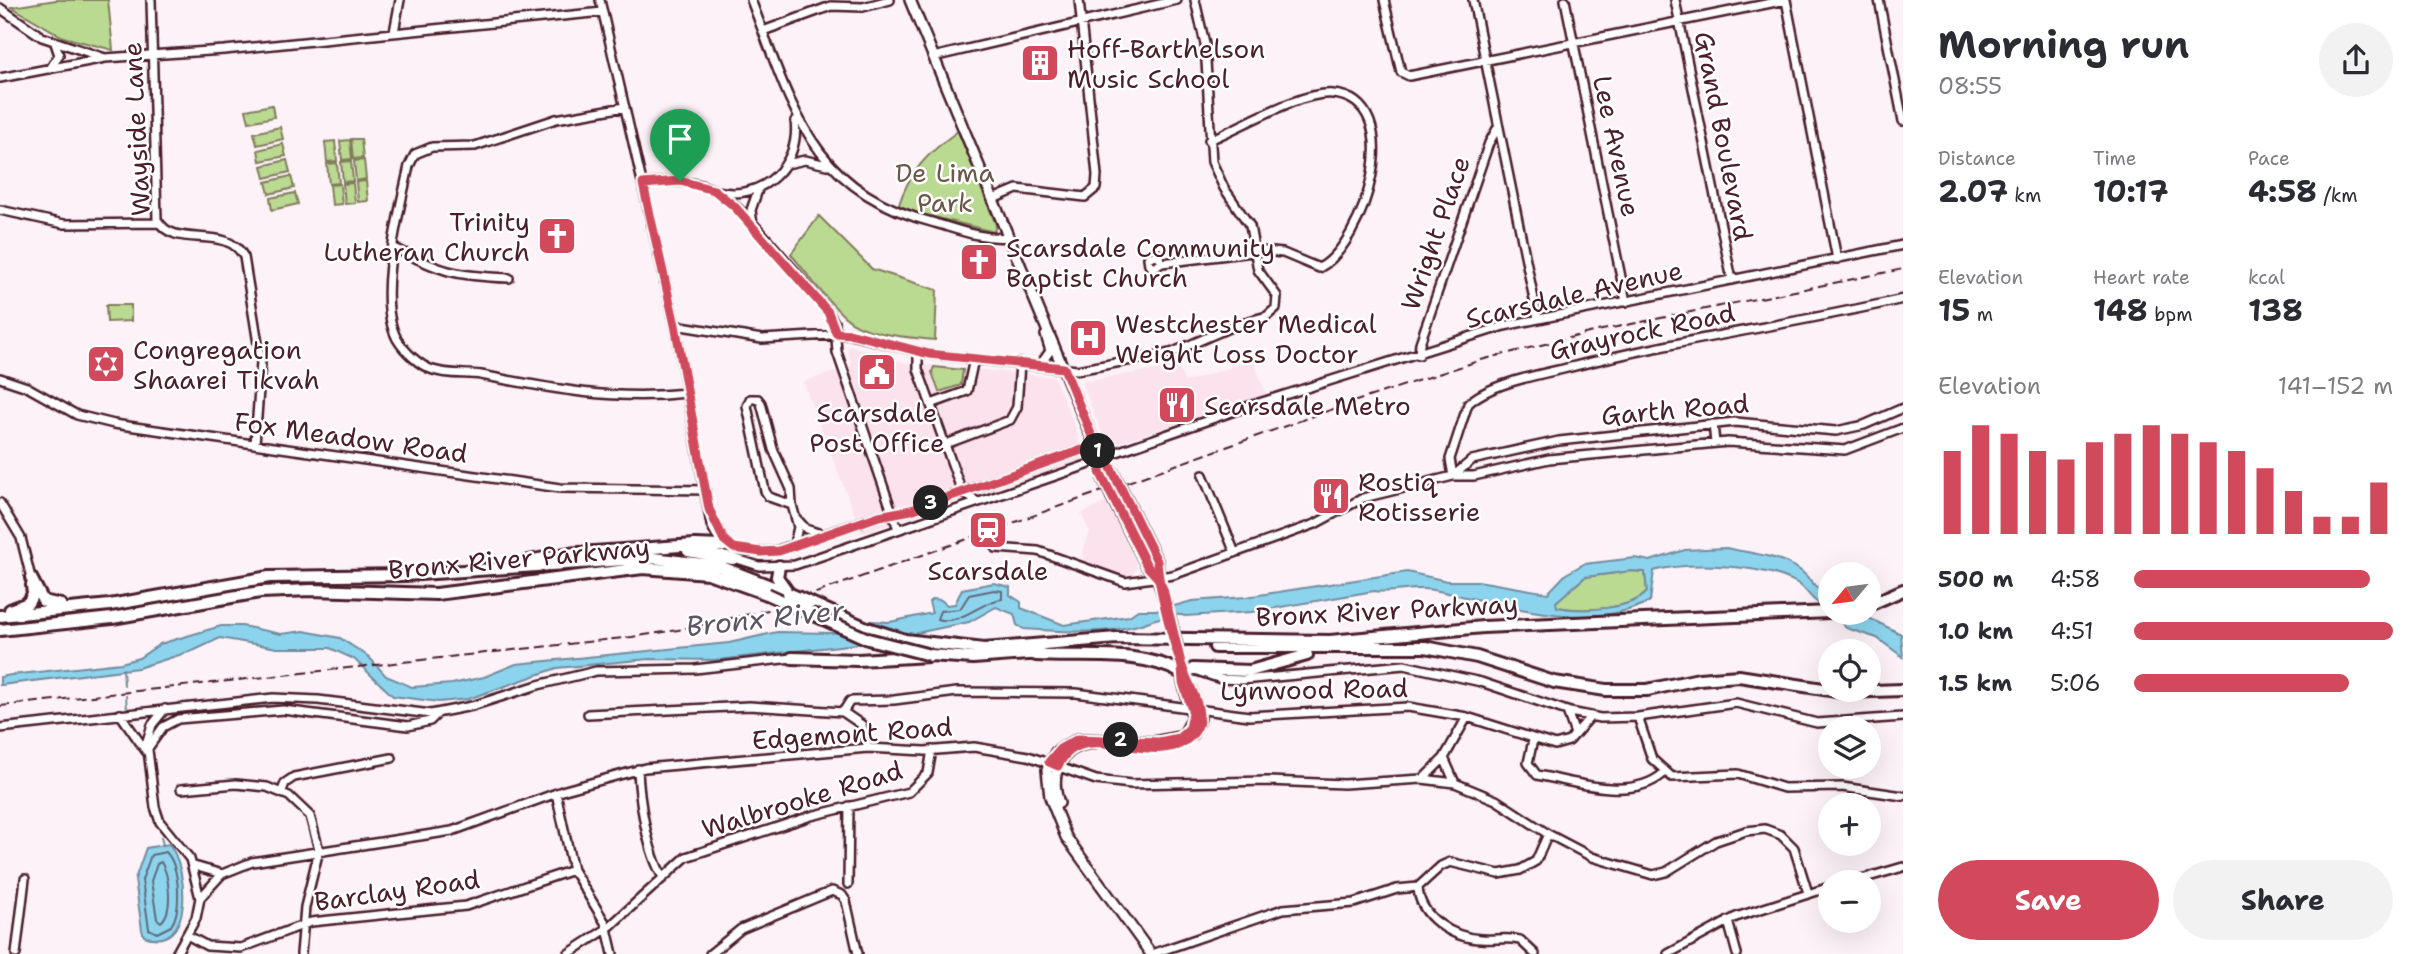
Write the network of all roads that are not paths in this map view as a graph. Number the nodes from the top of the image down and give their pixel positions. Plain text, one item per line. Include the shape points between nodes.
1 (151, 0) edge
2 (400, 0) edge
3 (600, 0) edge
4 (751, 0) edge
5 (890, 0) edge
6 (910, 0) edge
7 (1079, 0) edge
8 (1175, 0) edge
9 (1195, 0) edge
10 (1384, 0) edge
11 (1473, 0) edge
12 (1565, 0) edge
13 (1675, 0) edge
14 (1786, 0) edge
15 (1879, 0) edge
16 (0, 8) edge
17 (603, 12) junction
18 (1680, 22) junction
19 (1080, 24) junction
20 (763, 31) junction
21 (394, 32) junction
22 (55, 42) junction
23 (1574, 43) junction
24 (152, 55) junction
25 (933, 57) junction
26 (105, 58) junction
27 (1486, 62) junction
28 (50, 69) junction
29 (0, 78) edge
30 (625, 107) junction
31 (794, 111) junction
32 (1903, 121) edge
33 (1498, 127) junction
34 (1209, 140) junction
35 (787, 164) junction
36 (831, 166) junction
37 (643, 184) junction
38 (758, 189) junction
39 (714, 190) junction
40 (993, 199) junction
41 (0, 210) edge
42 (159, 223) junction
43 (753, 226) junction
44 (1009, 237) junction
45 (1903, 245) edge
46 (393, 247) junction
47 (1255, 252) junction
48 (1837, 259) junction
49 (1161, 262) dead end
50 (509, 278) dead end
51 (1732, 280) junction
52 (1903, 299) edge
53 (1626, 302) junction
54 (1538, 319) junction
55 (1044, 324) junction
56 (675, 325) junction
57 (836, 333) junction
58 (918, 352) junction
59 (1419, 355) junction
60 (974, 359) junction
61 (1020, 363) junction
62 (1040, 365) junction
63 (1064, 368) junction
64 (0, 377) edge
65 (687, 393) junction
66 (932, 404) junction
67 (1903, 408) edge
68 (1713, 424) junction
69 (1903, 428) edge
70 (1715, 443) junction
71 (255, 444) junction
72 (946, 444) junction
73 (1537, 444) junction
74 (1100, 456) junction
75 (1539, 460) junction
76 (1045, 463) junction
77 (1203, 475) dead end
78 (1453, 476) junction
79 (1046, 479) junction
80 (706, 489) junction
81 (958, 493) junction
82 (976, 501) junction
83 (0, 503) edge
84 (792, 505) junction
85 (959, 507) junction
86 (709, 509) junction
87 (893, 513) junction
88 (796, 518) junction
89 (898, 529) junction
90 (825, 534) junction
91 (794, 545) junction
92 (721, 546) junction
93 (664, 548) junction
94 (996, 548) dead end
95 (782, 549) junction
96 (1235, 553) junction
97 (577, 554) junction
98 (733, 554) junction
99 (512, 565) junction
100 (549, 565) junction
101 (785, 566) junction
102 (32, 578) junction
103 (1158, 578) junction
104 (514, 584) junction
105 (785, 590) junction
106 (1903, 590) edge
107 (1881, 600) edge
108 (123, 603) junction
109 (1818, 613) edge
110 (0, 614) edge
111 (0, 630) edge
112 (1359, 647) junction
113 (933, 652) junction
114 (1027, 654) junction
115 (792, 658) joint
116 (1186, 669) junction
117 (1903, 690) edge
118 (165, 709) junction
119 (1196, 711) junction
120 (1567, 711) junction
121 (843, 712) junction
122 (438, 713) junction
123 (588, 714) dead end
124 (120, 715) junction
125 (1591, 716) junction
126 (1467, 717) junction
127 (1638, 717) junction
128 (1903, 717) edge
129 (0, 728) edge
130 (1575, 734) junction
131 (1533, 740) junction
132 (868, 748) junction
133 (932, 750) junction
134 (146, 751) junction
135 (392, 758) dead end
136 (1444, 758) junction
137 (1053, 764) junction
138 (638, 769) junction
139 (1664, 773) junction
140 (1422, 779) junction
141 (1455, 783) junction
142 (180, 789) dead end
143 (282, 791) junction
144 (556, 793) junction
145 (1903, 796) edge
146 (849, 806) junction
147 (1548, 834) junction
148 (319, 850) junction
149 (194, 866) junction
150 (1903, 867) edge
151 (573, 870) junction
152 (1881, 873) edge
153 (222, 874) junction
154 (663, 877) junction
155 (25, 879) dead end
156 (848, 884) dead end
157 (1418, 887) junction
158 (1818, 890) edge
159 (1808, 893) junction
160 (200, 898) junction
161 (1728, 920) junction
162 (303, 925) junction
163 (608, 928) junction
164 (187, 935) junction
165 (219, 951) edge
166 (16, 954) edge
167 (176, 954) edge
168 (301, 954) edge
169 (568, 954) edge
170 (613, 954) edge
171 (710, 954) edge
172 (858, 954) edge
173 (1152, 954) edge
174 (1535, 954) edge
175 (1668, 954) edge
176 (1737, 954) edge

1 - 24 street, Wayside Lane
2 - 21 street
3 - 17 street
4 - 20 street
5 - 20 street via 863,7 831,6
6 - 25 main road
7 - 19 street
8 - 19 street
9 - 34 street via 1205,44
10 - 27 street via 1401,72 1409,76
11 - 27 street
12 - 23 street, Lee Avenue
13 - 18 street, Grand Boulevard
14 - 18 street
14 - 48 street
15 - 32 street
16 - 22 street
17 - 21 street
17 - 30 street
18 - 23 street
18 - 51 street, Grand Boulevard
19 - 25 street
19 - 40 street via 1096,188 1085,197 1017,189
20 - 31 street
21 - 24 street
22 - 26 street
22 - 28 street via 59,55
23 - 27 street
23 - 53 street, Lee Avenue
24 - 26 street
24 - 42 street, Wayside Lane
25 - 40 main road
26 - 28 street
27 - 33 street
28 - 29 street
30 - 37 street
30 - 46 street via 556,119 475,146 432,147 415,154
31 - 35 street via 797,131
31 - 36 street via 816,150
33 - 54 street
33 - 59 street, Wright Place via 1480,168
34 - 47 street via 1215,170 1246,219
34 - 47 street via 1317,94 1345,96 1369,117 1375,157 1370,185 1333,259 1320,268 1283,253
35 - 36 street via 805,160
35 - 38 street
36 - 44 street via 857,189 896,211 990,237
37 - 39 street via 680,181
37 - 56 street
38 - 39 street via 736,194
38 - 43 street via 751,210
39 - 43 street
40 - 44 main road
41 - 42 street via 64,223
42 - 71 street, Wayside Lane via 184,236 226,239 244,257 261,362
43 - 57 street via 828,312
44 - 55 main road
45 - 48 street, Scarsdale Avenue
46 - 50 street via 437,270
46 - 65 street via 389,296 393,328 402,346 429,369 621,397
47 - 49 street
47 - 63 street via 1261,276 1277,296 1276,307 1267,316 1162,357 1080,370
48 - 51 street, Scarsdale Avenue
51 - 53 street, Scarsdale Avenue
52 - 78 street, Grayrock Road via 1643,350 1519,380 1468,404 1450,459
53 - 54 street, Scarsdale Avenue
54 - 59 street, Scarsdale Avenue
55 - 62 street via 1050,351
55 - 63 main road
56 - 57 street via 762,339
56 - 65 street
57 - 58 street
57 - 87 street via 836,350
58 - 60 street
58 - 66 street via 918,369
59 - 74 street, Scarsdale Avenue
60 - 61 street
60 - 66 street via 967,391
61 - 62 street
61 - 72 street via 1017,407 1010,420
62 - 63 street
63 - 74 main road
64 - 71 street, Fox Meadow Road via 92,420
65 - 80 street
66 - 72 street
67 - 68 street, Garth Road via 1859,427 1836,431
68 - 70 street
68 - 73 street, Garth Road
69 - 70 street, Garth Road via 1838,450 1751,441
70 - 75 street, Garth Road
71 - 80 street, Fox Meadow Road via 560,488
72 - 81 street
73 - 75 street
73 - 78 street, Garth Road via 1472,460
74 - 76 street via 1082,450
74 - 79 street
74 - 103 main road, bridge via 1157,561
74 - 103 main road, bridge via 1102,476 1147,566
75 - 78 street, Garth Road via 1474,476
76 - 79 street
76 - 81 street
77 - 96 street
78 - 96 street, Garth Road via 1363,498 1315,524
79 - 82 street
80 - 86 street
81 - 82 street
81 - 85 street
81 - 87 street
82 - 85 street
83 - 102 street via 21,538
84 - 84 street via 791,489 773,449 761,403 750,399 747,406 765,491
84 - 88 street
85 - 89 street
86 - 92 street
86 - 98 street
87 - 89 street
87 - 90 street
88 - 90 street via 806,529
88 - 91 street
89 - 101 street
90 - 91 street
91 - 95 street
92 - 93 highway
92 - 98 street
93 - 97 highway
93 - 98 highway
94 - 103 street, Garth Road via 1038,551 1119,582
95 - 98 street
95 - 101 street
96 - 103 street, Garth Road
97 - 99 highway
97 - 100 highway
98 - 101 street via 755,566
99 - 100 highway, Bronx River Parkway
99 - 108 highway, Bronx River Parkway via 405,575 269,577
100 - 104 highway via 540,574
100 - 105 highway, Bronx River Parkway via 679,559 732,570
101 - 105 highway via 777,577
102 - 108 highway via 40,599 50,605
102 - 110 highway via 33,594 28,603
103 - 116 main road, bridge
104 - 111 highway, Bronx River Parkway via 419,595 273,591 99,620
104 - 113 highway, Bronx River Parkway, bridge via 669,568 721,577 868,639
105 - 113 highway, Bronx River Parkway, bridge
106 - 107 highway
108 - 110 highway, Bronx River Parkway
109 - 113 highway, Bronx River Parkway via 1475,627 1330,641 1124,638
112 - 114 highway, Bronx River Parkway via 1133,645
112 - 116 highway via 1294,656 1250,671
112 - 117 highway, Bronx River Parkway via 1439,649 1553,682 1606,691 1647,690 1739,676 1843,692
113 - 114 highway, Bronx River Parkway via 973,659
113 - 115 highway via 858,660
114 - 116 highway via 1103,656
115 - 122 street via 695,669 596,671
116 - 119 main road
116 - 120 street via 1242,680 1413,666 1504,688
118 - 122 street via 283,698
118 - 124 street
118 - 134 street via 149,731
119 - 121 street, Lynwood Road via 1090,694 969,692 850,701
119 - 126 street, Lynwood Road via 1249,716 1408,707
119 - 137 main road via 1190,728 1176,739 1083,738 1063,746
120 - 125 street
120 - 130 street
121 - 123 street via 749,706
121 - 132 street via 862,725
122 - 134 street via 413,726 283,710 178,719 163,727
124 - 129 street
124 - 134 street
125 - 127 street
125 - 130 street
126 - 131 street, Lynwood Road
126 - 136 street
127 - 128 street via 1744,704 1817,723
127 - 139 street via 1652,760
130 - 131 street, Lynwood Road via 1559,745
131 - 139 street via 1528,763 1537,775 1635,788
132 - 133 street, Edgemont Road
132 - 138 street, Edgemont Road
133 - 137 street, Edgemont Road via 974,747
133 - 146 street, Walbrooke Road via 930,770 915,789
134 - 149 street via 158,818
135 - 143 street via 294,777
136 - 140 street
136 - 141 street
137 - 140 street, Edgemont Road via 1097,780 1153,786
137 - 173 main road via 1054,785 1072,836
138 - 144 street, Edgemont Road
138 - 154 street via 643,810
139 - 145 street via 1676,777 1738,774 1784,788 1842,788
140 - 141 street, Edgemont Road
141 - 147 street, Edgemont Road via 1496,800
142 - 143 street via 247,784
143 - 148 street via 310,816
144 - 148 street, Edgemont Road via 452,831
144 - 151 street
146 - 154 street, Walbrooke Road via 702,850
146 - 156 street
147 - 157 street via 1536,861 1520,870 1499,874 1450,862
147 - 159 street, Edgemont Road via 1592,857 1653,875 1726,837 1754,829 1771,830 1798,853
148 - 153 street, Edgemont Road via 265,859
148 - 162 street
149 - 153 street
149 - 160 street
150 - 152 street
151 - 162 street, Barclay Road via 458,908
151 - 163 street
153 - 160 street, Edgemont Road
154 - 163 street, Walbrooke Road
155 - 166 street
157 - 173 street via 1354,903 1283,909
157 - 174 street via 1427,913 1448,929 1478,939 1520,940
158 - 159 street
159 - 161 street
160 - 164 street, Edgemont Road via 197,918
161 - 175 street
161 - 176 street
162 - 165 street, Barclay Road via 248,946
162 - 168 street
163 - 169 street, Walbrooke Road
163 - 170 street
164 - 165 street, Barclay Road
164 - 167 street, Edgemont Road
171 - 172 street via 741,929 832,891 846,901

